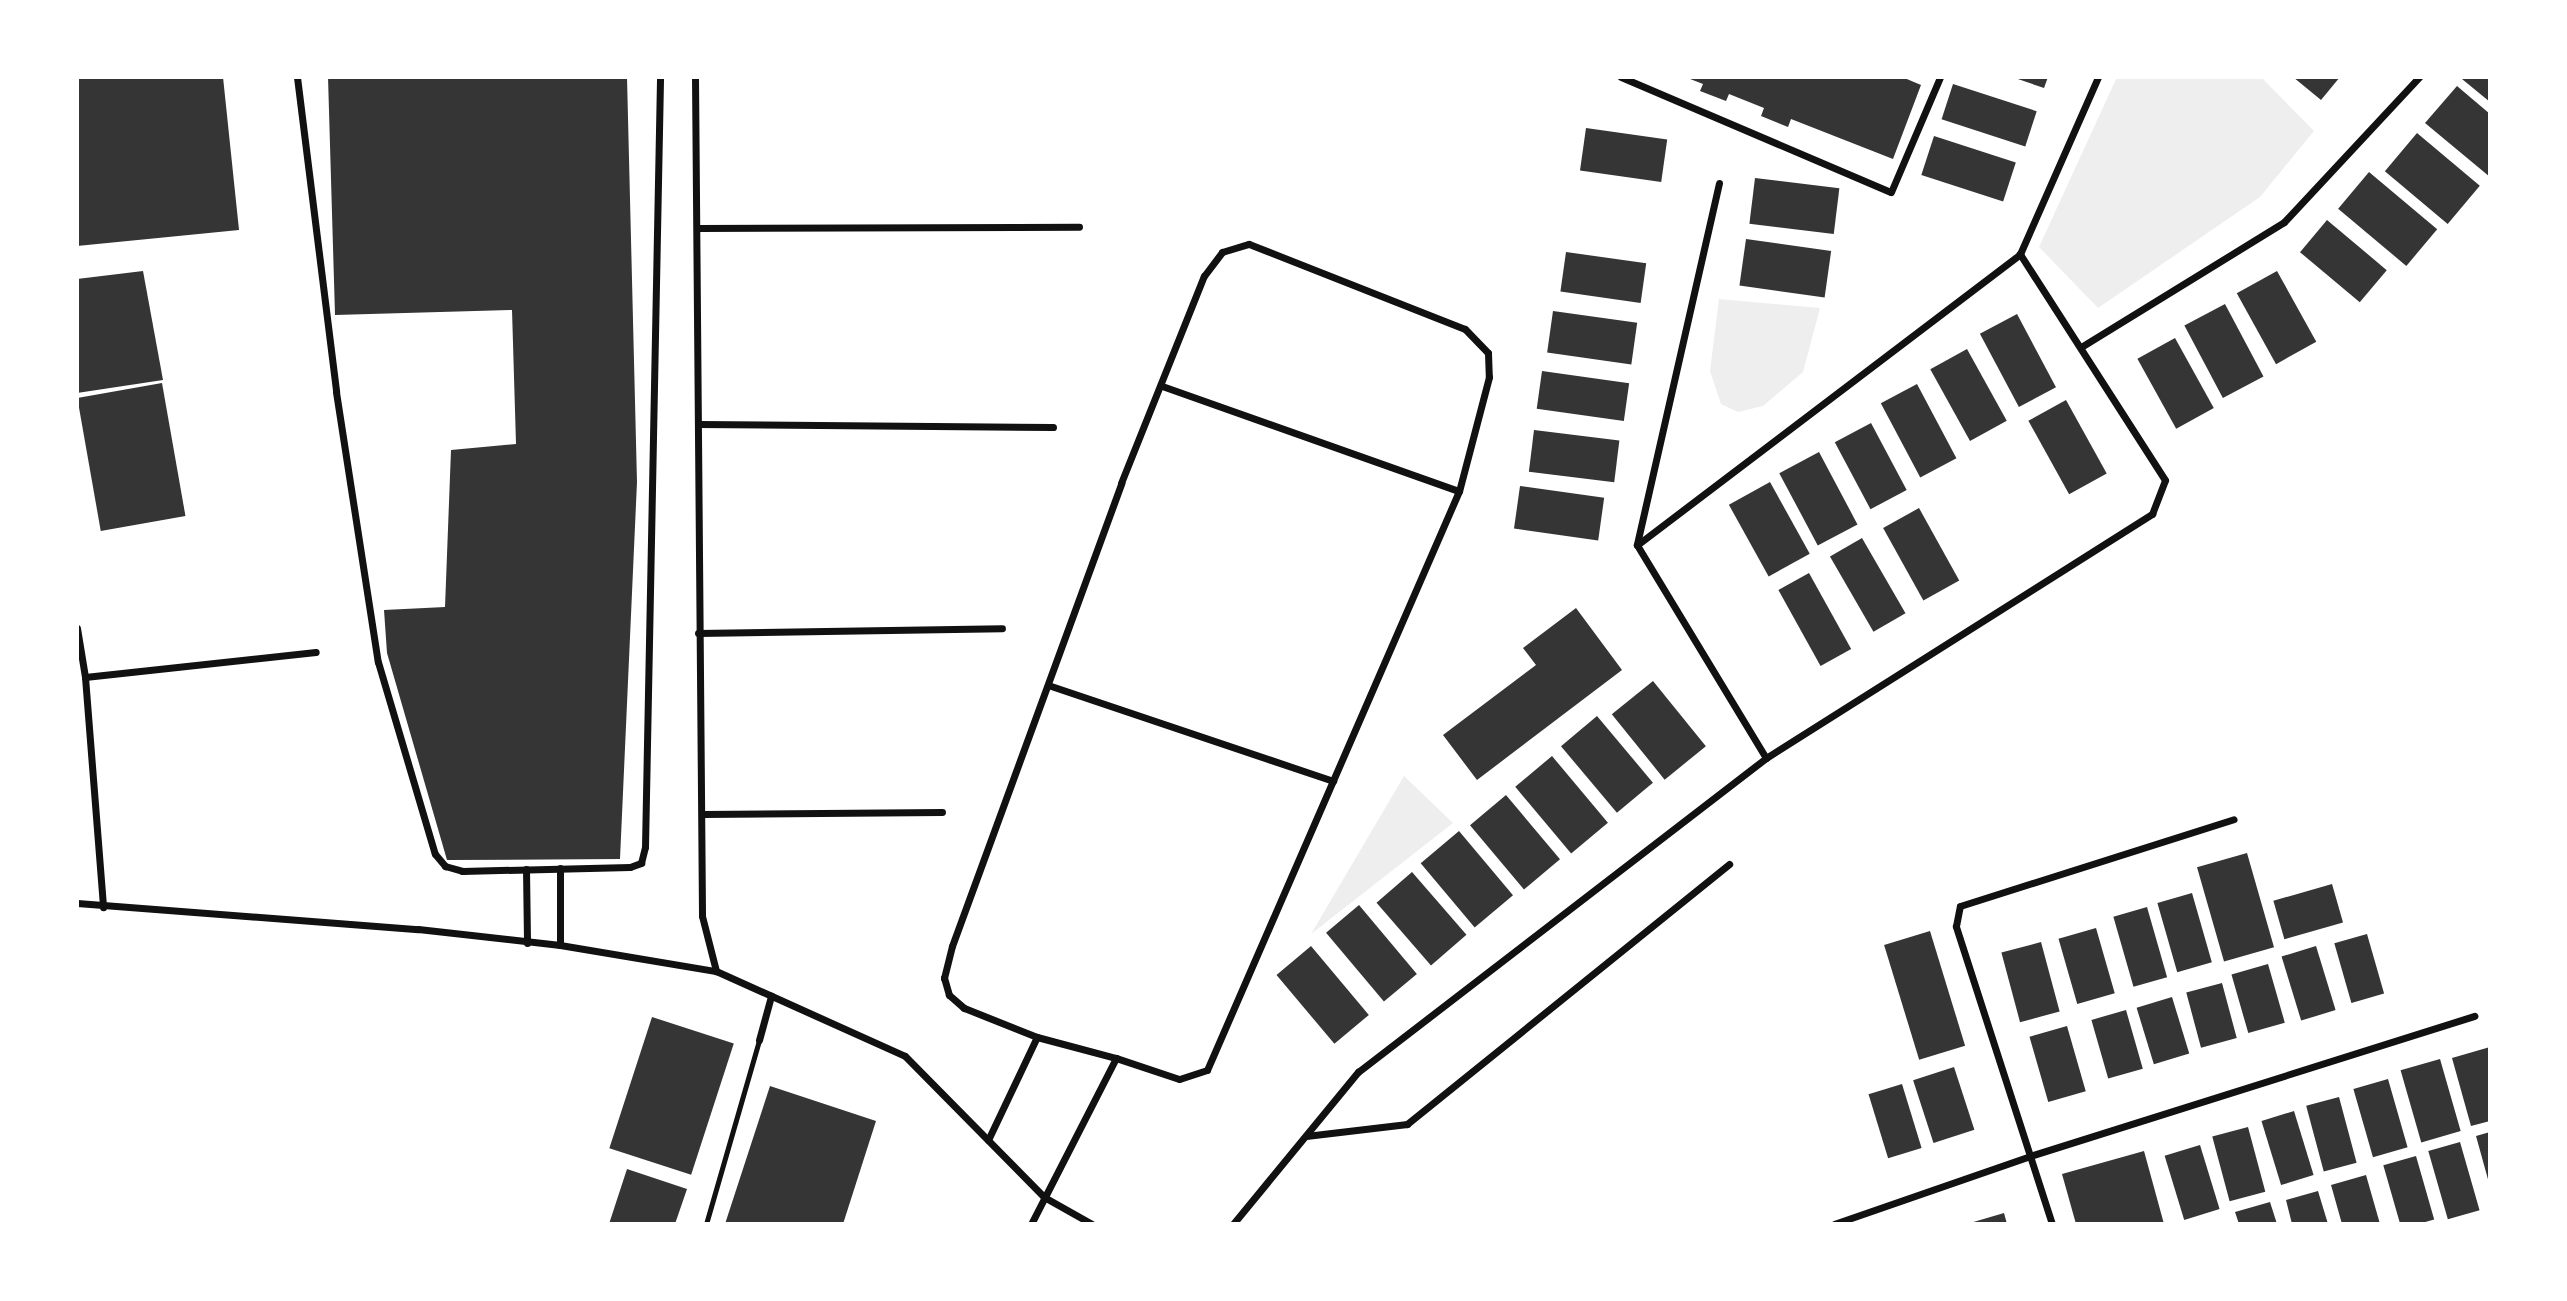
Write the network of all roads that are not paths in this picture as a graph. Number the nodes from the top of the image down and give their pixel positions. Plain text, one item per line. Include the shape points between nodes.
1 (297, 77) edge
2 (660, 77) edge
3 (695, 77) edge
4 (1621, 77) edge
5 (1940, 77) edge
6 (2098, 77) edge
7 (2418, 77) edge
8 (1719, 183) dead end
9 (1079, 227) dead end
10 (698, 228) junction
11 (2020, 254) junction
12 (2081, 347) junction
13 (1162, 386) junction
14 (698, 424) junction
15 (1053, 427) dead end
16 (1459, 491) junction
17 (1637, 545) junction
18 (77, 628) edge
19 (1002, 628) dead end
20 (698, 633) junction
21 (316, 652) dead end
22 (85, 677) junction
23 (1048, 685) junction
24 (1766, 758) junction
25 (1333, 781) junction
26 (942, 812) dead end
27 (703, 814) junction
28 (2234, 819) dead end
29 (1729, 864) dead end
30 (560, 868) junction
31 (526, 869) junction
32 (77, 903) edge
33 (103, 907) junction
34 (527, 943) junction
35 (560, 945) junction
36 (716, 971) junction
37 (771, 996) junction
38 (2474, 1016) dead end
39 (1037, 1037) junction
40 (759, 1040) joint
41 (1116, 1058) junction
42 (1305, 1136) junction
43 (988, 1140) junction
44 (2029, 1156) junction
45 (1044, 1197) junction
46 (706, 1224) edge
47 (1031, 1224) edge
48 (1092, 1224) edge
49 (1233, 1224) edge
50 (1834, 1224) edge
51 (2052, 1224) edge

1 - 31 street via 336,392 382,674 435,854 445,866 462,871
2 - 30 street via 645,847 641,863 630,867
3 - 10 street
4 - 5 street via 1891,192
6 - 11 street
7 - 12 street via 2284,222
8 - 17 street
9 - 10 street
10 - 14 street
11 - 12 street
11 - 17 street
12 - 24 street via 2165,480 2152,514
13 - 16 street
13 - 16 street via 1204,276 1222,252 1249,244 1465,329 1477,339 1488,353 1489,377
13 - 23 street via 1121,483
14 - 15 street
14 - 20 street
16 - 25 street
17 - 24 street
18 - 22 street
19 - 20 street
20 - 27 street
21 - 22 street
22 - 33 street
23 - 25 street
23 - 39 street via 944,978 949,995 964,1008
24 - 42 street via 1358,1072
25 - 41 street via 1207,1070 1179,1079
26 - 27 street
27 - 36 street via 702,916
28 - 44 street via 1960,905 1956,926
29 - 42 street via 1407,1124
30 - 31 street
30 - 35 street
31 - 34 street
32 - 33 street
33 - 34 street via 418,929
34 - 35 street
35 - 36 street
36 - 37 street
37 - 40 street
37 - 43 street via 905,1056
38 - 44 street
39 - 41 street
39 - 43 street
40 - 46 lane
41 - 45 street
42 - 49 street
43 - 45 street
44 - 50 street
44 - 51 street
45 - 47 street
45 - 48 street

